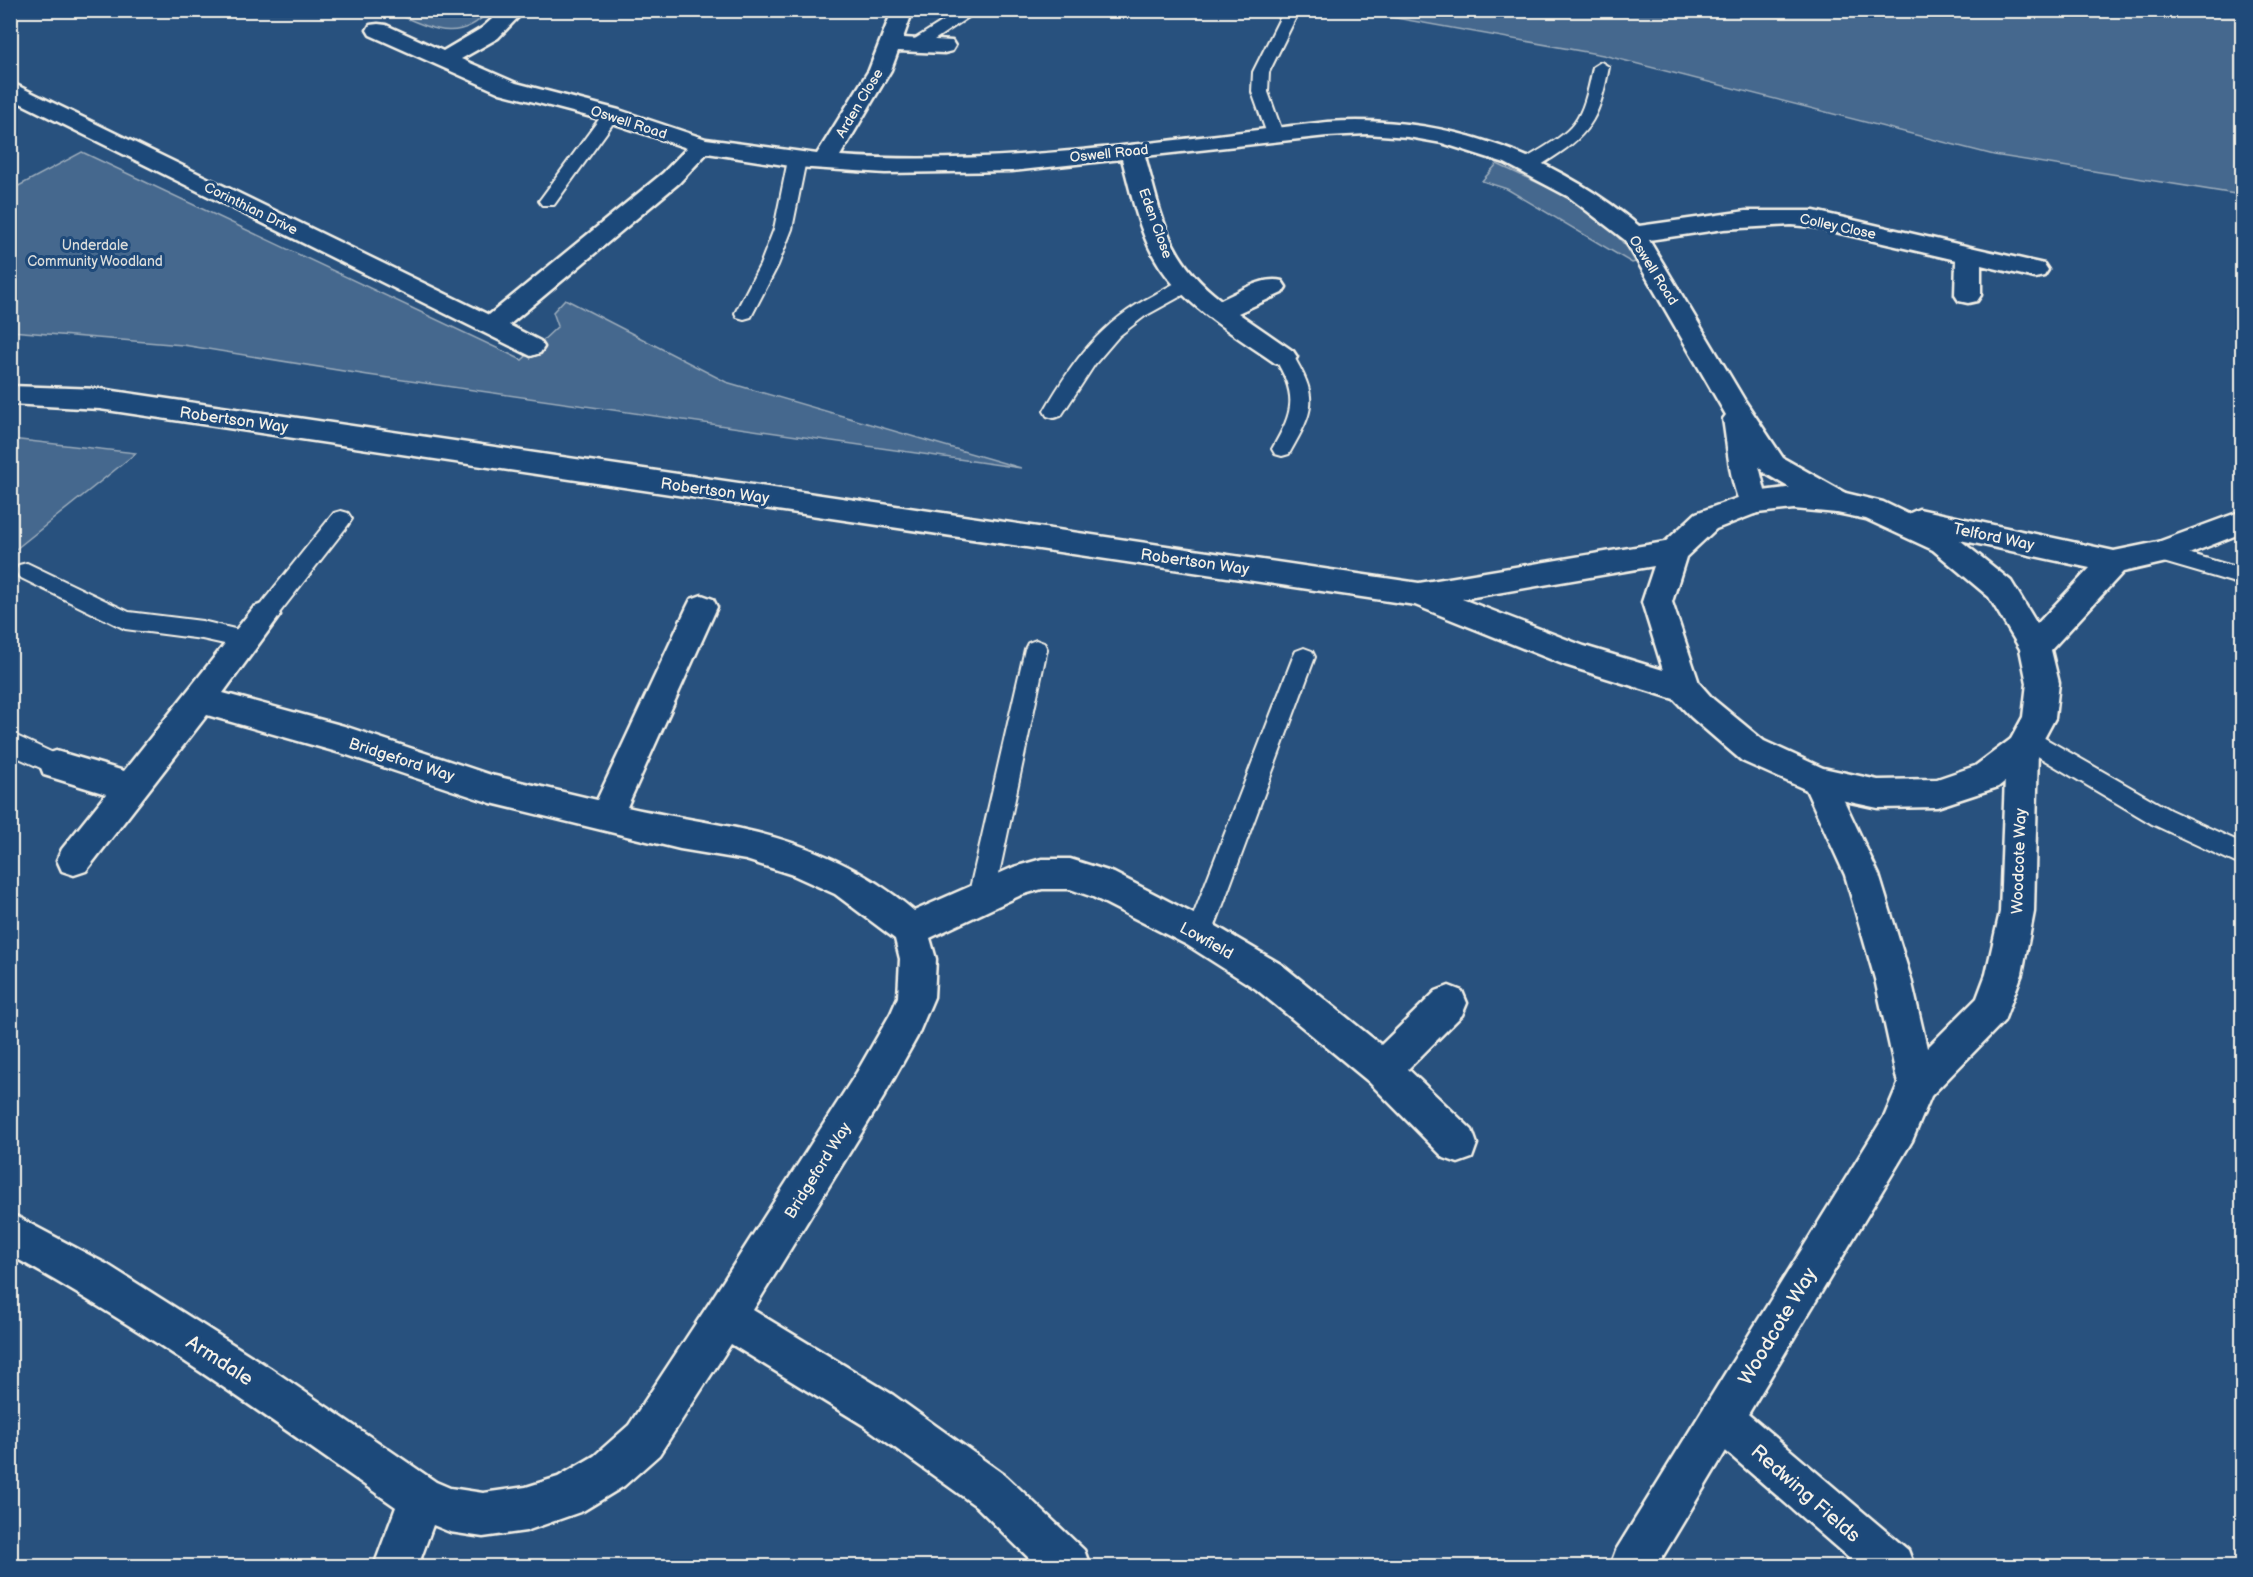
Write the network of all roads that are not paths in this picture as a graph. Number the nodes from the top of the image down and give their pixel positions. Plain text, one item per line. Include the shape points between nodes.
1 (514, 10) edge
2 (903, 10) edge
3 (972, 10) edge
4 (1291, 11) edge
5 (378, 30) dead end
6 (892, 44) junction
7 (916, 45) junction
8 (944, 46) dead end
9 (444, 60) junction
10 (1601, 67) dead end
11 (10, 89) edge
12 (611, 115) junction
13 (1275, 134) junction
14 (702, 145) junction
15 (1132, 151) junction
16 (797, 160) junction
17 (826, 163) junction
18 (1528, 165) junction
19 (548, 201) dead end
20 (1634, 235) junction
21 (1968, 256) junction
22 (2035, 270) dead end
23 (1187, 285) junction
24 (1273, 287) dead end
25 (1968, 295) dead end
26 (1219, 311) junction
27 (744, 313) dead end
28 (491, 327) junction
29 (531, 346) dead end
30 (1284, 357) joint
31 (10, 395) edge
32 (1735, 408) junction
33 (1054, 411) dead end
34 (1282, 449) dead end
35 (1838, 502) junction
36 (1754, 503) junction
37 (1874, 510) junction
38 (341, 519) dead end
39 (2242, 522) edge
40 (1672, 552) junction
41 (2161, 553) junction
42 (2114, 562) junction
43 (27, 571) dead end
44 (2242, 577) edge
45 (1418, 594) junction
46 (702, 607) dead end
47 (265, 615) joint
48 (247, 640) junction
49 (2035, 647) junction
50 (1036, 649) dead end
51 (1304, 657) dead end
52 (1685, 690) junction
53 (200, 700) junction
54 (10, 743) edge
55 (2025, 743) junction
56 (56, 765) joint
57 (1818, 781) junction
58 (130, 787) junction
59 (606, 817) junction
60 (2242, 855) edge
61 (74, 860) dead end
62 (981, 897) junction
63 (910, 930) junction
64 (1199, 934) junction
65 (1449, 1003) dead end
66 (1382, 1070) junction
67 (1917, 1084) junction
68 (1458, 1144) dead end
69 (10, 1233) edge
70 (725, 1317) junction
71 (1721, 1419) junction
72 (422, 1498) junction
73 (396, 1566) edge
74 (1068, 1566) edge
75 (1632, 1566) edge
76 (1892, 1566) edge

1 - 9 street via 490,33
2 - 6 street, Arden Close
3 - 7 lane
4 - 13 lane via 1261,72 1260,92
5 - 9 street, Oswell Road
6 - 7 street
6 - 17 street, Arden Close
7 - 8 street
9 - 12 street, Oswell Road via 508,88
10 - 18 lane via 1592,106 1582,126
11 - 28 street, Corinthian Drive
12 - 14 street, Oswell Road
12 - 19 lane
13 - 15 street, Oswell Road
13 - 18 street, Oswell Road via 1373,127 1420,132 1484,148
14 - 16 street, Oswell Road
14 - 28 street via 671,178
15 - 17 street, Oswell Road via 1001,165
15 - 23 street, Eden Close via 1167,260
16 - 17 street, Oswell Road
16 - 27 lane via 783,229
18 - 20 street, Oswell Road via 1584,195
20 - 21 street, Colley Close via 1779,215 1814,219
20 - 32 street, Oswell Road
21 - 22 street, Colley Close
21 - 25 street
23 - 26 street, Eden Close
23 - 33 lane via 1140,310 1112,331 1090,354
24 - 26 street
26 - 30 street, Eden Close
28 - 29 street, Corinthian Drive
30 - 34 lane via 1299,379 1302,401 1300,418
31 - 45 street, Robertson Way via 100,399
32 - 35 street, Oswell Road via 1773,465
32 - 36 street, Oswell Road
35 - 36 street via 1794,498
35 - 37 street
36 - 40 street via 1706,521
37 - 42 street, Telford Way
37 - 49 street via 1943,542 2000,589
38 - 47 lane
39 - 41 street, Telford Way
40 - 45 street, Robertson Way
40 - 52 street via 1657,602
41 - 42 street, Telford Way
41 - 44 lane
42 - 49 street
43 - 48 lane via 125,620
45 - 52 street, Robertson Way via 1576,656
46 - 59 street
47 - 48 street
48 - 53 street
49 - 55 street via 2043,683 2038,718
50 - 62 lane
51 - 64 lane
52 - 57 street via 1754,751
53 - 58 street
53 - 59 street, Bridgeford Way via 344,740 491,789
54 - 56 lane
55 - 57 street via 1986,777 1936,793 1878,794
55 - 60 lane via 2161,818
55 - 67 street, Woodcote Way via 2017,912 2004,975 1991,1009
56 - 58 street
57 - 67 street via 1862,874 1893,979
58 - 61 street
59 - 63 street, Bridgeford Way via 746,845 801,861 848,883
62 - 63 street, Lowfield
62 - 64 street, Lowfield via 1042,874 1070,874 1102,884
63 - 70 street, Bridgeford Way via 918,959 916,997 904,1025
64 - 66 street, Lowfield via 1269,977
65 - 66 street
66 - 68 street, Lowfield
67 - 71 street, Woodcote Way via 1899,1128
69 - 72 street, Armdale via 94,1279
70 - 72 street, Armdale via 644,1440 609,1471 568,1496 526,1509 483,1515 450,1510
70 - 74 street via 878,1410 991,1491
71 - 75 street, Woodcote Way
71 - 76 street, Redwing Fields
72 - 73 street

